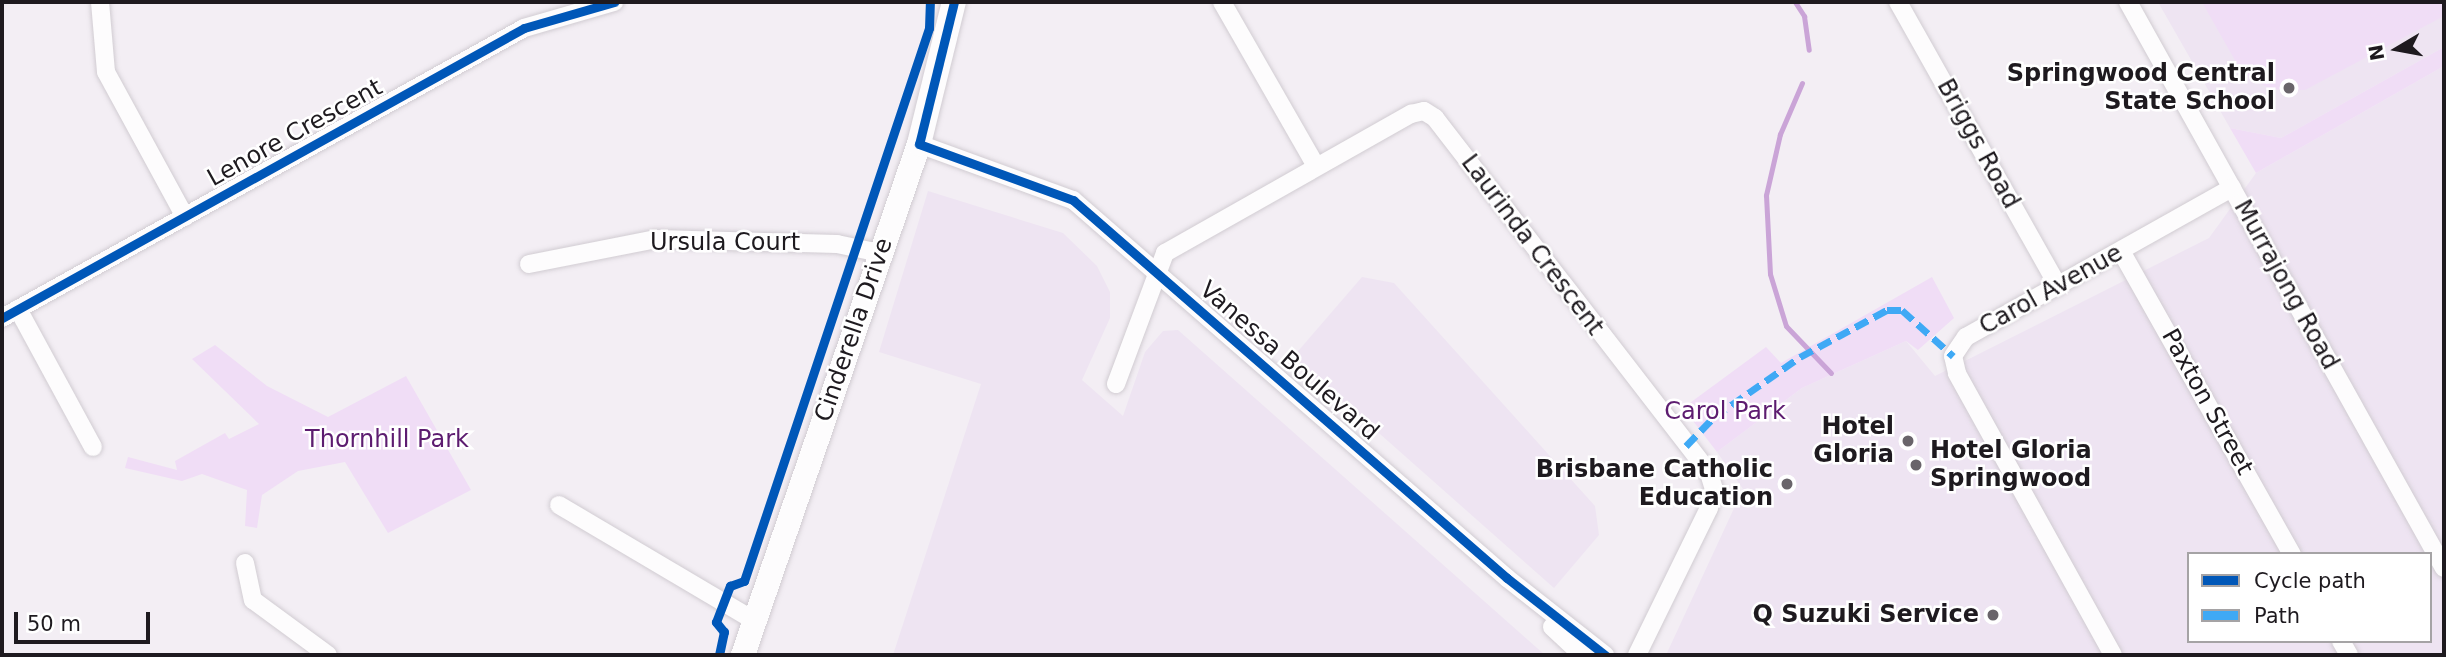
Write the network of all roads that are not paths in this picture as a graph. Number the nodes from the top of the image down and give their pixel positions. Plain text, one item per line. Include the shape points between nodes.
1 (100, 2) edge
2 (614, 2) edge
3 (954, 2) edge
4 (1222, 2) edge
5 (1898, 2) edge
6 (2128, 2) edge
7 (919, 144) junction
8 (1316, 166) junction
9 (2232, 188) junction
10 (185, 216) junction
11 (2121, 251) junction
12 (880, 253) junction
13 (529, 264) dead end
14 (1160, 273) junction
15 (2058, 286) junction
16 (10, 314) edge
17 (1116, 384) dead end
18 (93, 447) dead end
19 (559, 505) dead end
20 (2291, 552) edge
21 (245, 563) dead end
22 (2444, 568) edge
23 (1507, 578) junction
24 (755, 621) junction
25 (328, 655) edge
26 (743, 655) edge
27 (1582, 655) edge
28 (1605, 655) edge
29 (1637, 655) edge
30 (2113, 655) edge

1 - 10 street via 106,72
2 - 10 street, Lenore Crescent via 524,28
3 - 7 street, Cinderella Drive
4 - 8 street
5 - 15 street, Briggs Road
6 - 9 street, Murrajong Road
7 - 12 street, Cinderella Drive
7 - 14 street, Vanessa Boulevard via 1073,200
8 - 14 street, Laurinda Crescent via 1165,253
8 - 29 street, Laurinda Crescent via 1411,114 1424,111 1435,118 1709,473 1714,489 1709,508
9 - 11 street, Carol Avenue
9 - 22 street, Murrajong Road
10 - 16 street, Lenore Crescent
11 - 15 street, Carol Avenue
11 - 20 street, Paxton Street
12 - 13 street, Ursula Court via 837,244 656,239
12 - 24 street, Cinderella Drive
14 - 17 street, Laurinda Crescent
14 - 23 street, Vanessa Boulevard
15 - 30 street, Carol Avenue via 1966,337 1953,356 1956,373
16 - 18 street
19 - 24 street
21 - 25 street via 253,600
23 - 27 street, Vanessa Boulevard
23 - 28 street, Vanessa Boulevard
24 - 26 street, Cinderella Drive

